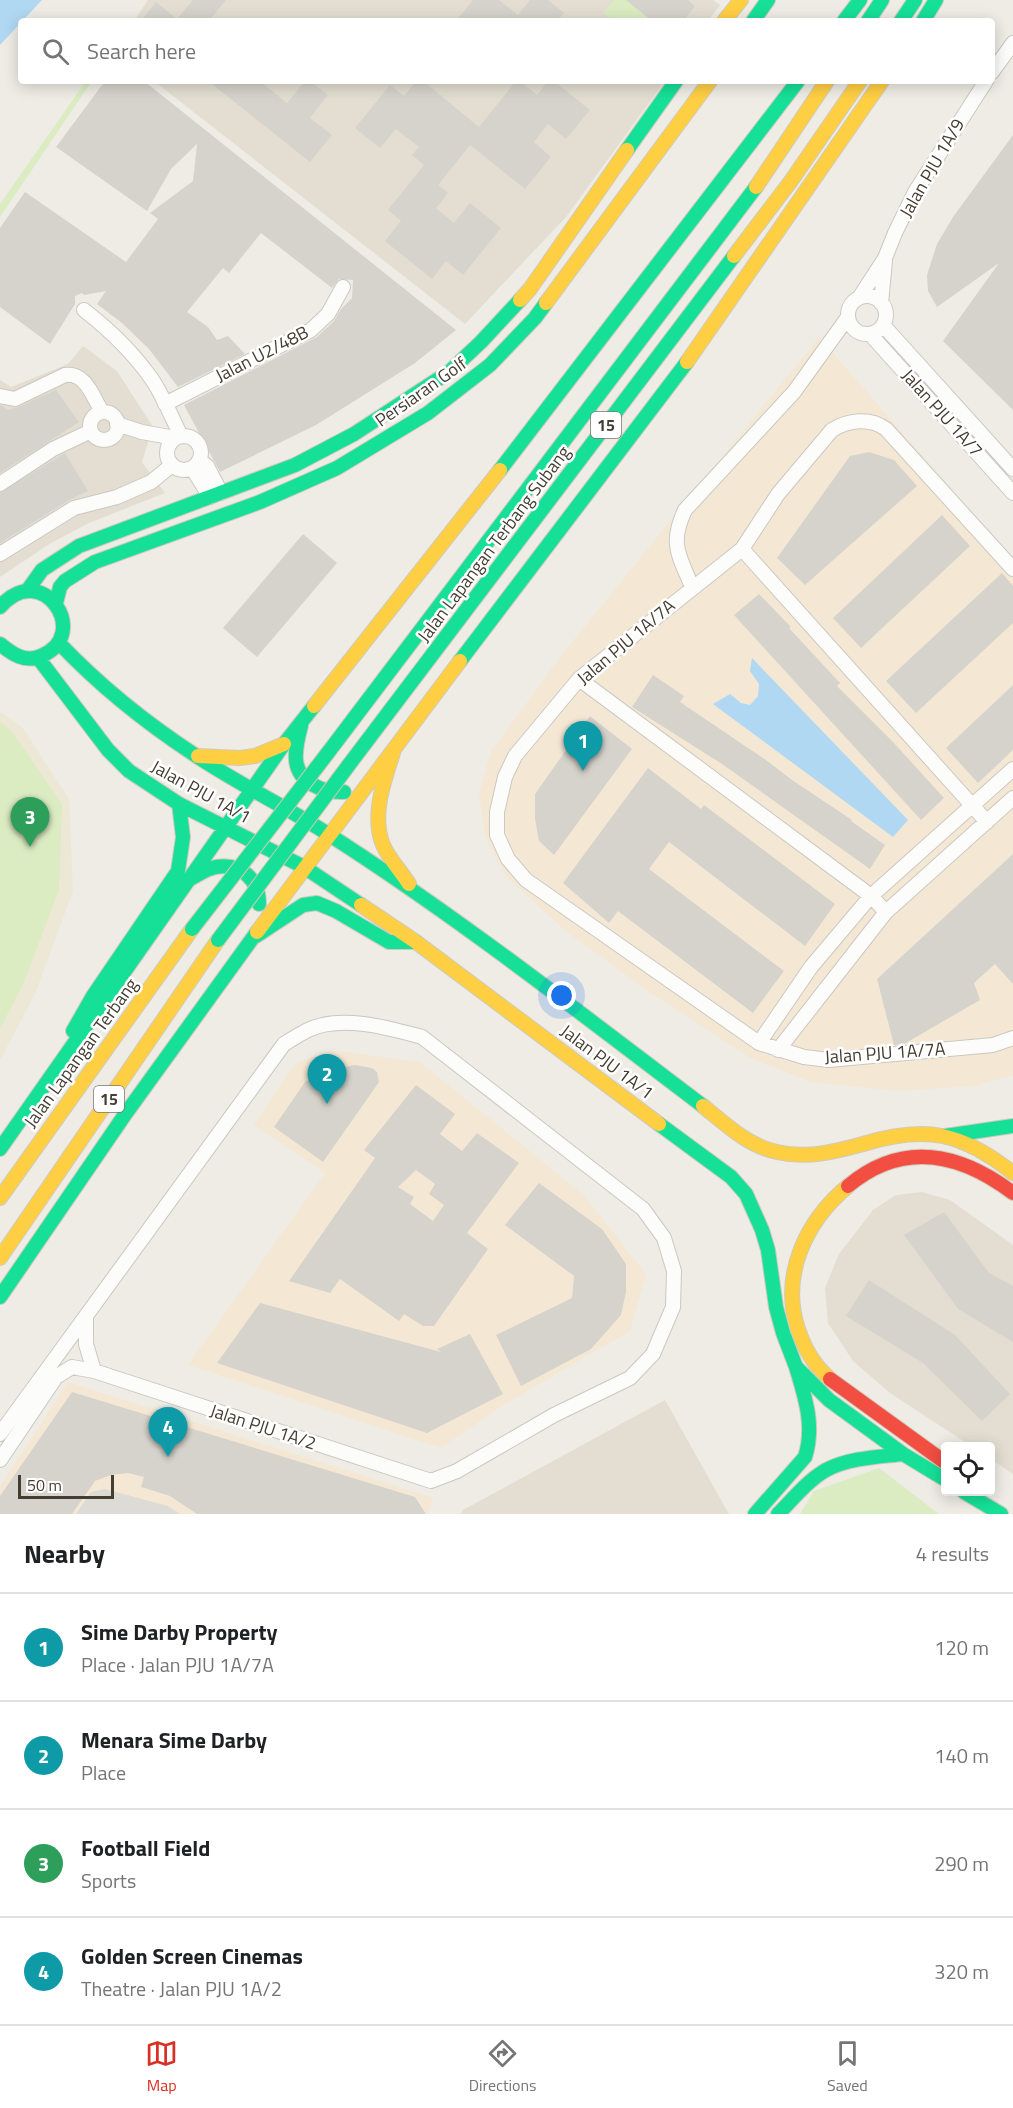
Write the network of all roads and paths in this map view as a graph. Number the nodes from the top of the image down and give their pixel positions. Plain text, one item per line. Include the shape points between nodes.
1 (768, 0) edge
2 (860, 0) edge
3 (882, 0) edge
4 (915, 0) edge
5 (936, 0) edge
6 (737, 1) edge
7 (726, 18) edge
8 (753, 18) edge
9 (755, 18) edge
10 (846, 18) edge
11 (870, 18) edge
12 (903, 18) edge
13 (925, 18) edge
14 (1013, 43) edge
15 (995, 68) edge
16 (674, 84) edge
17 (708, 84) edge
18 (796, 84) edge
19 (825, 84) edge
20 (858, 84) edge
21 (880, 84) edge
22 (984, 84) edge
23 (885, 258) junction
24 (343, 287) dead end
25 (860, 298) junction
26 (881, 303) junction
27 (84, 310) dead end
28 (848, 317) junction
29 (883, 325) junction
30 (870, 334) junction
31 (0, 396) edge
32 (410, 399) junction
33 (165, 404) junction
34 (102, 412) junction
35 (428, 413) junction
36 (117, 428) junction
37 (91, 431) junction
38 (175, 441) junction
39 (195, 464) junction
40 (172, 465) junction
41 (1013, 469) edge
42 (0, 484) edge
43 (1013, 493) edge
44 (215, 495) junction
45 (742, 549) junction
46 (0, 554) edge
47 (1013, 569) edge
48 (692, 587) junction
49 (27, 591) junction
50 (56, 603) junction
51 (0, 606) edge
52 (59, 643) junction
53 (2, 648) edge
54 (39, 659) junction
55 (579, 679) junction
56 (302, 722) junction
57 (284, 744) junction
58 (394, 747) junction
59 (196, 756) junction
60 (1013, 769) edge
61 (375, 772) junction
62 (252, 790) junction
63 (1013, 798) edge
64 (178, 804) junction
65 (972, 806) junction
66 (987, 822) junction
67 (226, 828) junction
68 (328, 834) junction
69 (304, 867) junction
70 (190, 879) junction
71 (416, 894) junction
72 (871, 896) junction
73 (886, 912) junction
74 (192, 929) joint
75 (253, 938) junction
76 (416, 942) junction
77 (1013, 1038) edge
78 (759, 1043) junction
79 (778, 1050) junction
80 (65, 1056) junction
81 (1013, 1126) edge
82 (945, 1136) junction
83 (0, 1149) edge
84 (1013, 1173) edge
85 (1013, 1193) edge
86 (0, 1198) edge
87 (0, 1258) edge
88 (0, 1297) edge
89 (86, 1317) junction
90 (796, 1367) junction
91 (94, 1371) junction
92 (0, 1434) edge
93 (903, 1454) junction
94 (0, 1460) edge
95 (941, 1460) edge
96 (941, 1478) edge
97 (973, 1496) edge
98 (759, 1510) edge
99 (777, 1514) edge
100 (1001, 1514) edge

1 - 9 main road
2 - 10 main road
3 - 11 main road
4 - 12 main road
5 - 13 main road
6 - 7 main road
6 - 8 street
14 - 15 street
16 - 32 main road, Persiaran Golf via 530,290 449,372
17 - 35 main road, Persiaran Golf via 535,318 489,365
18 - 56 main road
19 - 74 main road, Jalan Lapangan Terbang Subang / 15, bridge via 752,192
20 - 87 main road, Jalan Lapangan Terbang Subang / 15, bridge via 791,181 218,940
21 - 58 main road via 686,365
22 - 23 street, Jalan PJU 1A/9 via 915,192
23 - 25 street, Jalan PJU 1A/9
23 - 26 street, Jalan PJU 1A/9
24 - 33 street, Jalan U2/48B via 328,314 311,330
25 - 26 street via 867,296
25 - 28 street via 849,309
26 - 29 street via 885,310
27 - 33 street via 131,353
28 - 30 street via 854,329
28 - 48 street via 794,392 685,510 678,525 676,547
29 - 30 street
29 - 41 street, Jalan PJU 1A/7
30 - 43 street, Jalan PJU 1A/7
31 - 34 street via 15,399 70,374 85,382
32 - 35 main road
32 - 44 main road, Persiaran Golf via 295,465
33 - 38 street
34 - 36 street via 114,416
34 - 37 street via 92,419
35 - 50 main road, Persiaran Golf via 337,468 286,491 95,562 60,586
36 - 37 street via 110,438 101,439
36 - 38 street
37 - 42 street via 53,449
38 - 39 street via 186,436 195,441 200,450
38 - 40 street via 167,457
39 - 40 street via 182,470
39 - 44 street
40 - 46 street via 151,482 117,497 74,508
44 - 49 main road, Persiaran Golf via 78,546 42,570
45 - 47 street, Jalan PJU 1A/7A via 778,494 832,430 842,423 857,421 886,429
45 - 48 street, Jalan PJU 1A/7A
45 - 65 street
48 - 55 street, Jalan PJU 1A/7A
49 - 50 main road via 37,591
49 - 51 main road via 8,598
50 - 52 main road via 64,622
52 - 54 main road
52 - 59 main road, Jalan PJU 1A/1 via 134,712
53 - 54 main road via 15,657
54 - 64 main road, Jalan PJU 1A/1 via 108,750 129,771
55 - 72 street
55 - 78 street, Jalan PJU 1A/7A via 515,756 505,777 497,812 497,835 508,859 526,880
56 - 57 main road
56 - 61 main road via 295,750 296,768 302,778 326,792 343,792
57 - 59 main road via 255,756
57 - 62 main road
58 - 61 main road
58 - 71 main road via 379,808 382,844
59 - 62 main road, Jalan PJU 1A/1
60 - 65 street
61 - 68 main road
62 - 67 main road
62 - 68 main road, Jalan PJU 1A/1
63 - 66 street
64 - 67 main road, Jalan PJU 1A/1
64 - 80 main road via 184,852 178,871 93,996 74,1028
65 - 66 street
65 - 72 street
66 - 73 street
67 - 69 main road, Jalan PJU 1A/1
67 - 70 main road
68 - 69 main road
68 - 71 main road, Jalan PJU 1A/1
69 - 75 main road
69 - 76 main road, Jalan PJU 1A/1
70 - 75 main road via 214,867 240,870 251,877 259,886 260,900
70 - 80 main road
71 - 82 main road, Jalan PJU 1A/1 via 750,1142 765,1149 788,1156 824,1155 908,1134
72 - 73 street
72 - 78 street via 811,967
73 - 79 street
74 - 86 main road, Jalan Lapangan Terbang / 15
75 - 76 main road via 303,905 317,903 389,942
75 - 88 main road
76 - 90 main road, Jalan PJU 1A/1 via 731,1177 746,1194 762,1230 776,1307
77 - 79 street, Jalan PJU 1A/7A via 993,1045 828,1060
78 - 79 street, Jalan PJU 1A/7A
80 - 83 main road
81 - 82 main road
82 - 84 main road, Jalan PJU 1A/1 via 981,1152
85 - 95 main road via 976,1168 950,1159 921,1156 877,1166 836,1197 815,1221 800,1250 792,1278 791,1304 811,1360 831,1380
89 - 91 street via 86,1344
89 - 91 street, Jalan PJU 1A/2 via 284,1044 310,1029 336,1023 379,1025 422,1037 643,1209 664,1238 674,1271 673,1307 653,1354 630,1378 554,1415 457,1471 431,1481
89 - 92 street
90 - 93 main road, Jalan PJU 1A/1 via 829,1400
90 - 98 main road via 810,1419 809,1448
91 - 94 street, Jalan PJU 1A/2 via 72,1367 56,1377
93 - 96 main road, Jalan PJU 1A/1
93 - 99 main road via 831,1468 816,1476
97 - 100 main road
98 - 99 main road

